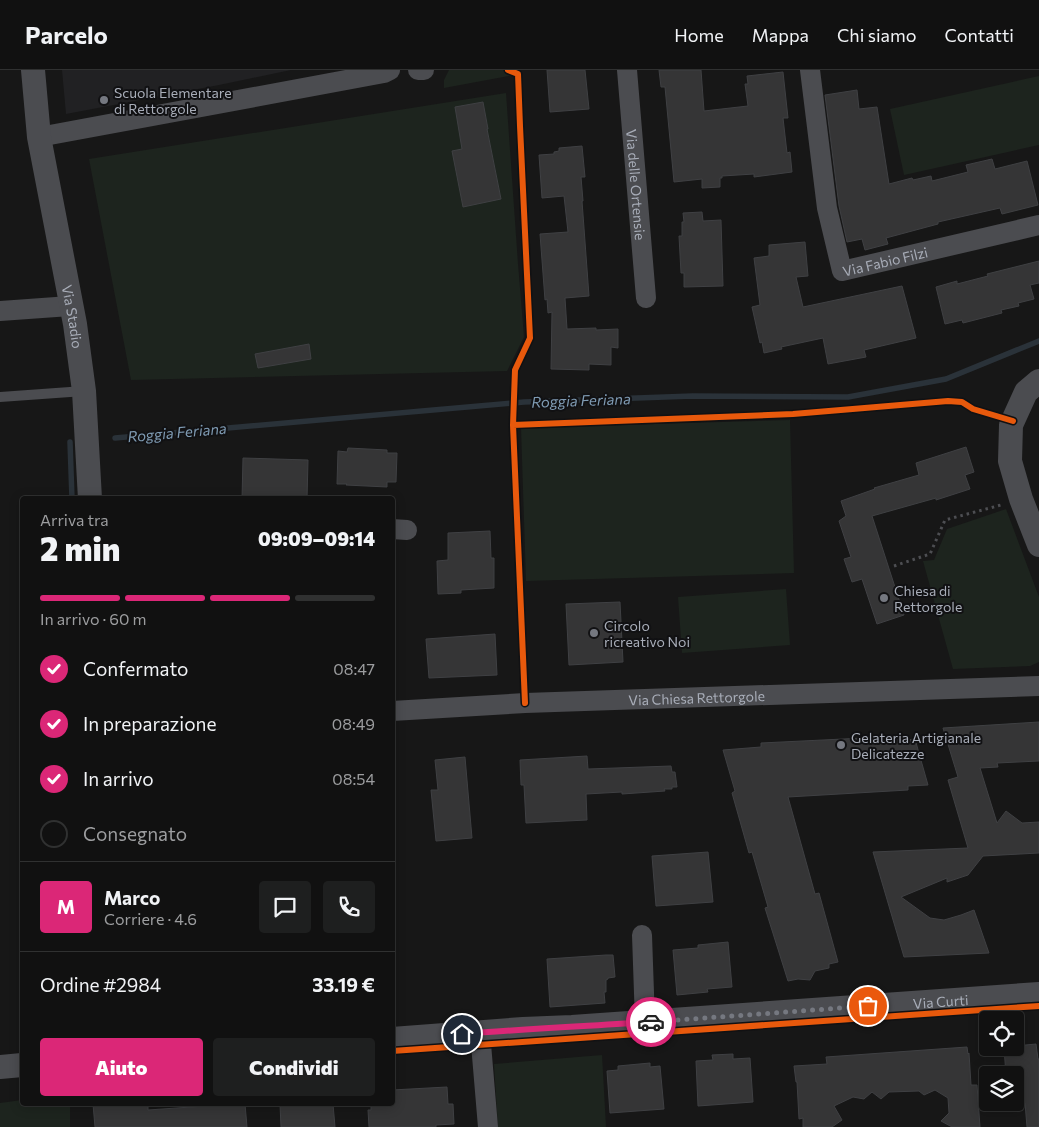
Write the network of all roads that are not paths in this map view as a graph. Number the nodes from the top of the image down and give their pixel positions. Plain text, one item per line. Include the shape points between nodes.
1 (33, 70) edge
2 (390, 70) edge
3 (418, 70) edge
4 (424, 70) edge
5 (627, 70) edge
6 (810, 70) edge
7 (40, 137) junction
8 (1039, 224) edge
9 (646, 298) dead end
10 (70, 306) junction
11 (0, 311) edge
12 (1039, 381) edge
13 (84, 391) junction
14 (0, 397) edge
15 (90, 496) edge
16 (1039, 545) edge
17 (1039, 674) edge
18 (1039, 686) edge
19 (1001, 687) junction
20 (395, 711) edge
21 (642, 935) dead end
22 (1039, 994) edge
23 (645, 1022) junction
24 (480, 1032) junction
25 (395, 1039) edge
26 (20, 1065) edge
27 (0, 1067) edge
28 (488, 1127) edge

1 - 7 street, Via Stadio
2 - 7 street
3 - 4 street
5 - 9 street, Via delle Ortensie
6 - 8 street, Via Fabio Filzi via 827,208 842,271
7 - 10 street, Via Stadio
10 - 11 street
10 - 13 street, Via Stadio
12 - 16 street via 1026,392 1011,425 1010,461 1020,499
13 - 14 lane
13 - 15 street, Via Stadio
17 - 19 street, Via Chiesa Rettorgole
18 - 19 street, Via Chiesa Rettorgole
19 - 20 street, Via Chiesa Rettorgole via 525,703
21 - 23 street
22 - 23 street, Via Curti
23 - 24 street, Via Curti
24 - 25 street, Via Curti
24 - 28 street
26 - 27 street

